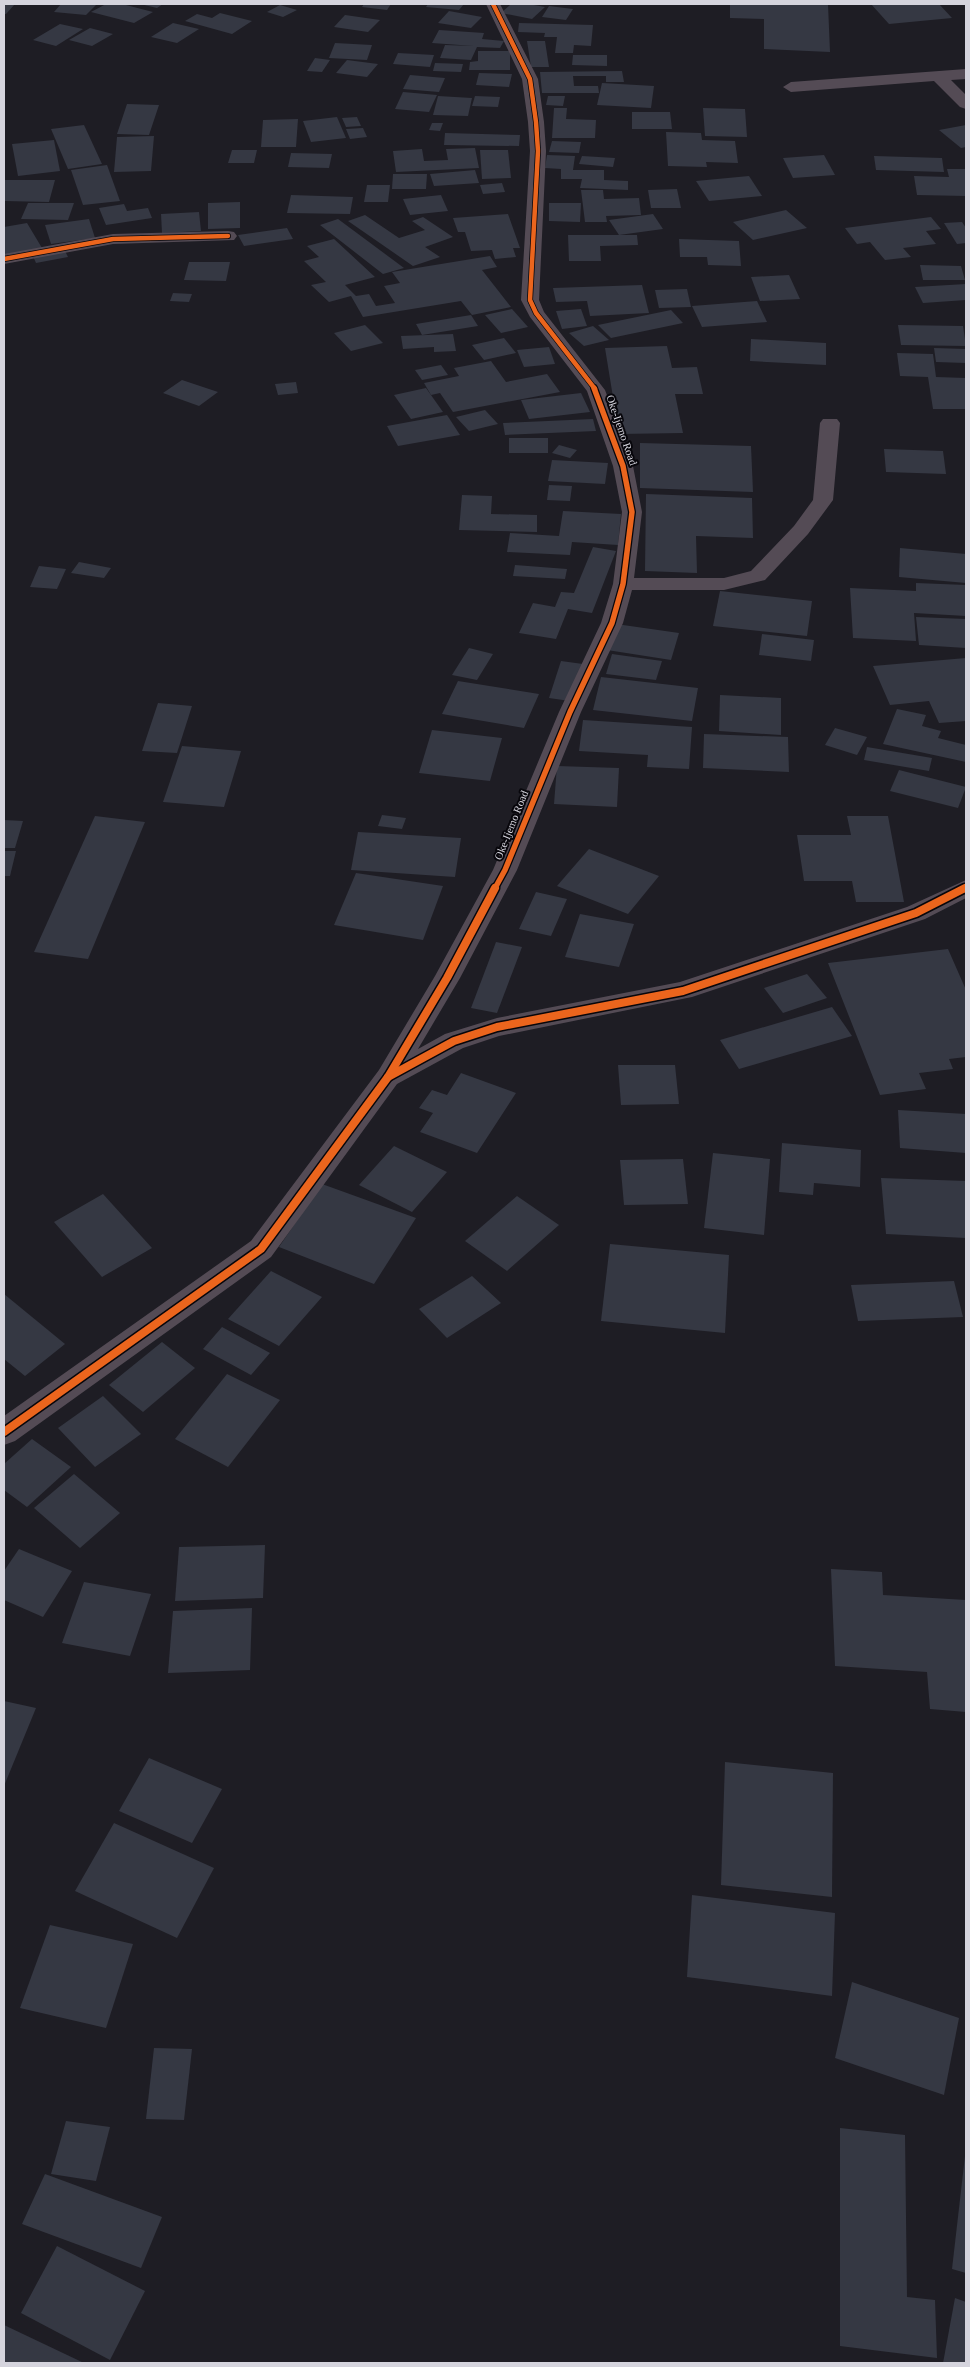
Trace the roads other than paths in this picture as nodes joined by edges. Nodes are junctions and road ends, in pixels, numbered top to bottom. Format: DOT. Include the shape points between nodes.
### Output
graph roads {
  1 [pos="492,4"];
  2 [pos="966,74"];
  3 [pos="939,77"];
  4 [pos="790,87"];
  5 [pos="966,104"];
  6 [pos="228,236"];
  7 [pos="4,259"];
  8 [pos="830,423"];
  9 [pos="623,584"];
  10 [pos="966,888"];
  11 [pos="388,1077"];
  12 [pos="4,1432"];
  1 -- 9 [label="street, Oke-Ijemo Road" via="530,80 536,122 538,151 530,300 536,313 596,390 623,466 632,512"];
  2 -- 3 [label="street"];
  3 -- 4 [label="street"];
  3 -- 5 [label="street"];
  6 -- 7 [label="street" via="113,239"];
  8 -- 9 [label="street" via="823,500 801,530 758,576 724,584"];
  9 -- 11 [label="street, Oke-Ijemo Road" via="612,623 570,712 505,870 447,978"];
  10 -- 11 [label="street" via="916,913 683,991 480,1032 454,1041"];
  11 -- 12 [label="street, Oke-Ijemo Road" via="261,1248"];
}
